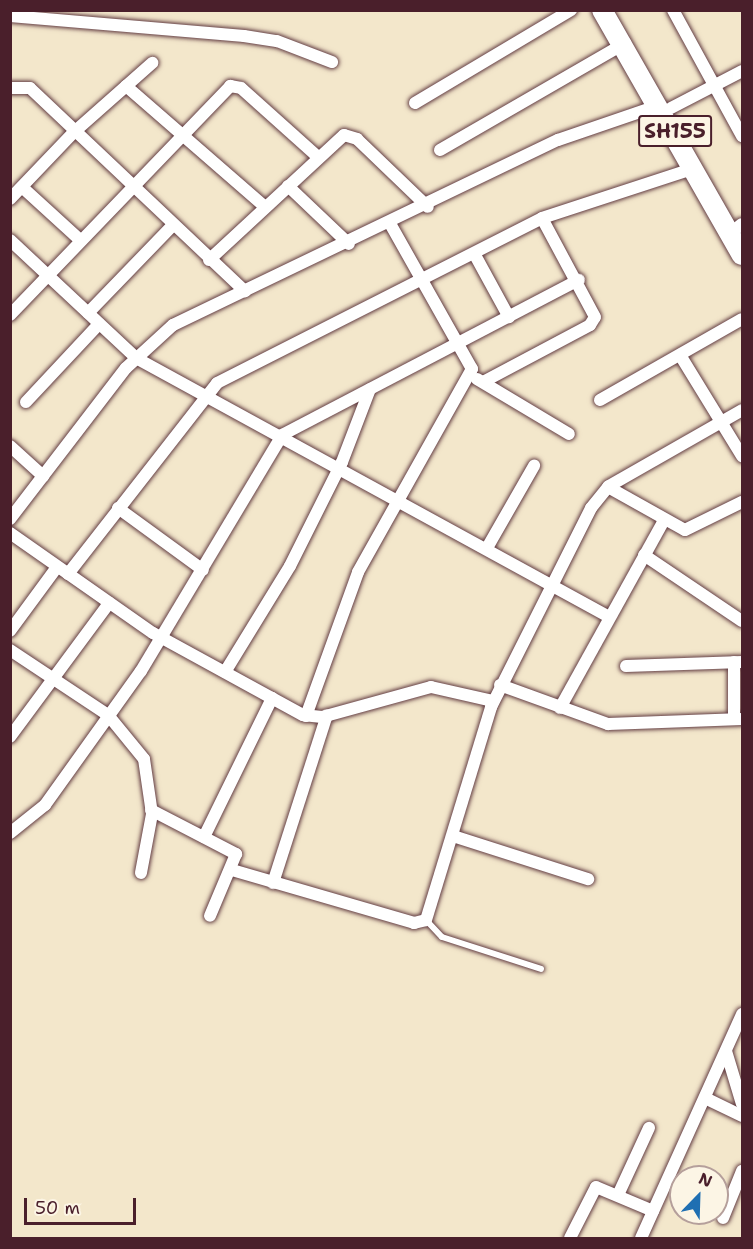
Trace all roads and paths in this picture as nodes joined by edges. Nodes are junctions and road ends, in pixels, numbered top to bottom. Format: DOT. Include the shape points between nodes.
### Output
graph roads {
  1 [pos="571,10"];
  2 [pos="602,10"];
  3 [pos="614,10"];
  4 [pos="673,10"];
  5 [pos="10,16"];
  6 [pos="101,17"];
  7 [pos="625,43"];
  8 [pos="332,62"];
  9 [pos="152,63"];
  10 [pos="742,71"];
  11 [pos="126,86"];
  12 [pos="715,86"];
  13 [pos="10,88"];
  14 [pos="415,103"];
  15 [pos="665,107"];
  16 [pos="73,133"];
  17 [pos="180,133"];
  18 [pos="682,136"];
  19 [pos="742,136"];
  20 [pos="440,150"];
  21 [pos="318,157"];
  22 [pos="695,168"];
  23 [pos="129,186"];
  24 [pos="288,186"];
  25 [pos="22,187"];
  26 [pos="10,199"];
  27 [pos="265,207"];
  28 [pos="428,207"];
  29 [pos="542,218"];
  30 [pos="391,225"];
  31 [pos="172,226"];
  32 [pos="741,230"];
  33 [pos="10,240"];
  34 [pos="80,240"];
  35 [pos="350,244"];
  36 [pos="475,255"];
  37 [pos="742,255"];
  38 [pos="209,260"];
  39 [pos="48,275"];
  40 [pos="426,280"];
  41 [pos="579,280"];
  42 [pos="245,291"];
  43 [pos="88,313"];
  44 [pos="10,315"];
  45 [pos="509,318"];
  46 [pos="742,319"];
  47 [pos="99,324"];
  48 [pos="461,344"];
  49 [pos="680,355"];
  50 [pos="136,358"];
  51 [pos="471,375"];
  52 [pos="483,382"];
  53 [pos="370,388"];
  54 [pos="204,394"];
  55 [pos="600,400"];
  56 [pos="26,402"];
  57 [pos="742,410"];
  58 [pos="723,422"];
  59 [pos="569,434"];
  60 [pos="282,435"];
  61 [pos="10,446"];
  62 [pos="742,456"];
  63 [pos="534,466"];
  64 [pos="340,467"];
  65 [pos="43,476"];
  66 [pos="608,487"];
  67 [pos="402,500"];
  68 [pos="742,502"];
  69 [pos="118,508"];
  70 [pos="10,519"];
  71 [pos="664,520"];
  72 [pos="10,533"];
  73 [pos="487,548"];
  74 [pos="644,555"];
  75 [pos="57,567"];
  76 [pos="203,570"];
  77 [pos="68,574"];
  78 [pos="550,584"];
  79 [pos="109,603"];
  80 [pos="609,617"];
  81 [pos="742,621"];
  82 [pos="10,631"];
  83 [pos="162,638"];
  84 [pos="10,650"];
  85 [pos="738,662"];
  86 [pos="626,666"];
  87 [pos="225,672"];
  88 [pos="56,680"];
  89 [pos="500,685"];
  90 [pos="272,698"];
  91 [pos="493,701"];
  92 [pos="560,708"];
  93 [pos="108,715"];
  94 [pos="327,715"];
  95 [pos="306,716"];
  96 [pos="738,719"];
  97 [pos="10,737"];
  98 [pos="151,810"];
  99 [pos="10,833"];
  100 [pos="453,836"];
  101 [pos="204,837"];
  102 [pos="232,870"];
  103 [pos="141,873"];
  104 [pos="588,879"];
  105 [pos="273,883"];
  106 [pos="210,916"];
  107 [pos="426,920"];
  108 [pos="541,969"];
  109 [pos="742,1014"];
  110 [pos="726,1051"];
  111 [pos="705,1098"];
  112 [pos="742,1104"];
  113 [pos="721,1106"];
  114 [pos="742,1116"];
  115 [pos="649,1128"];
  116 [pos="742,1171"];
  117 [pos="618,1195"];
  118 [pos="729,1203"];
  119 [pos="653,1211"];
  120 [pos="570,1239"];
  121 [pos="641,1239"];
  1 -- 14 [label="street"];
  2 -- 7 [label="main road, SH155"];
  3 -- 15 [label="main road, SH155"];
  4 -- 12 [label="street"];
  5 -- 6 [label="street"];
  6 -- 8 [label="street" via="277,41"];
  7 -- 15 [label="main road, SH155"];
  7 -- 20 [label="street"];
  9 -- 11 [label="street"];
  10 -- 12 [label="street"];
  11 -- 16 [label="street"];
  11 -- 17 [label="street"];
  12 -- 15 [label="street"];
  12 -- 19 [label="street"];
  13 -- 16 [label="street" via="30,88"];
  15 -- 18 [label="main road, SH155"];
  15 -- 28 [label="street" via="558,140"];
  16 -- 23 [label="street"];
  16 -- 25 [label="street"];
  17 -- 21 [label="street" via="225,90 236,86"];
  17 -- 23 [label="street"];
  17 -- 27 [label="street"];
  18 -- 22 [label="main road, SH155"];
  18 -- 32 [label="main road, SH155"];
  21 -- 24 [label="street"];
  21 -- 28 [label="street" via="351,135"];
  22 -- 29 [label="street"];
  22 -- 37 [label="main road, SH155"];
  23 -- 31 [label="street"];
  23 -- 34 [label="street"];
  24 -- 27 [label="street"];
  24 -- 35 [label="street"];
  25 -- 26 [label="street"];
  25 -- 34 [label="street"];
  27 -- 38 [label="street"];
  28 -- 30 [label="street"];
  29 -- 36 [label="street"];
  29 -- 41 [label="street"];
  30 -- 35 [label="street"];
  30 -- 40 [label="street"];
  31 -- 38 [label="street"];
  31 -- 43 [label="street"];
  33 -- 39 [label="street"];
  34 -- 39 [label="street"];
  35 -- 42 [label="street"];
  36 -- 40 [label="street"];
  36 -- 45 [label="street"];
  38 -- 42 [label="street"];
  39 -- 43 [label="street"];
  39 -- 44 [label="street"];
  40 -- 48 [label="street"];
  40 -- 54 [label="street" via="233,373"];
  41 -- 45 [label="street"];
  41 -- 52 [label="street" via="595,310 590,325"];
  42 -- 50 [label="street" via="173,325"];
  43 -- 47 [label="street"];
  45 -- 48 [label="street"];
  46 -- 49 [label="street"];
  47 -- 50 [label="street"];
  47 -- 56 [label="street"];
  48 -- 51 [label="street"];
  48 -- 53 [label="street"];
  49 -- 55 [label="street"];
  49 -- 58 [label="street"];
  50 -- 54 [label="street"];
  50 -- 65 [label="street"];
  51 -- 52 [label="street"];
  51 -- 67 [label="street"];
  52 -- 59 [label="street"];
  53 -- 60 [label="street"];
  53 -- 64 [label="street"];
  54 -- 60 [label="street"];
  54 -- 69 [label="street"];
  57 -- 58 [label="street"];
  58 -- 62 [label="street"];
  58 -- 66 [label="street"];
  60 -- 64 [label="street"];
  60 -- 76 [label="street"];
  61 -- 65 [label="street"];
  63 -- 73 [label="street"];
  64 -- 67 [label="street"];
  64 -- 87 [label="street" via="290,566"];
  65 -- 70 [label="street"];
  66 -- 71 [label="street"];
  66 -- 78 [label="street"];
  67 -- 73 [label="street"];
  67 -- 95 [label="street" via="358,572"];
  68 -- 71 [label="street" via="691,530"];
  69 -- 76 [label="street"];
  69 -- 77 [label="street"];
  71 -- 74 [label="street"];
  72 -- 75 [label="street"];
  73 -- 78 [label="street"];
  74 -- 80 [label="street"];
  74 -- 81 [label="street"];
  75 -- 77 [label="street"];
  75 -- 82 [label="street"];
  76 -- 83 [label="street"];
  77 -- 79 [label="street"];
  78 -- 80 [label="street"];
  78 -- 89 [label="street"];
  79 -- 83 [label="street"];
  79 -- 88 [label="street"];
  80 -- 92 [label="street"];
  83 -- 87 [label="street"];
  83 -- 93 [label="street"];
  84 -- 88 [label="street"];
  85 -- 86 [label="street"];
  85 -- 96 [label="street"];
  87 -- 90 [label="street"];
  88 -- 93 [label="street"];
  88 -- 97 [label="street"];
  89 -- 91 [label="street"];
  89 -- 92 [label="street"];
  90 -- 95 [label="street"];
  90 -- 101 [label="street"];
  91 -- 94 [label="street" via="431,687"];
  91 -- 100 [label="street"];
  92 -- 96 [label="street" via="608,724"];
  93 -- 98 [label="street" via="144,759"];
  93 -- 99 [label="street" via="45,805"];
  94 -- 95 [label="street"];
  94 -- 105 [label="street"];
  98 -- 101 [label="street"];
  98 -- 103 [label="street"];
  100 -- 104 [label="street"];
  100 -- 107 [label="street"];
  101 -- 102 [label="street" via="236,854"];
  102 -- 105 [label="street"];
  102 -- 106 [label="street"];
  105 -- 107 [label="street" via="414,923"];
  107 -- 108 [label="lane" via="442,937"];
  109 -- 110 [label="street"];
  110 -- 111 [label="street"];
  110 -- 112 [label="street"];
  111 -- 113 [label="street"];
  111 -- 119 [label="street"];
  112 -- 113 [label="street"];
  113 -- 114 [label="street"];
  115 -- 117 [label="street"];
  116 -- 118 [label="street"];
  117 -- 119 [label="street"];
  117 -- 120 [label="street" via="596,1187"];
  119 -- 121 [label="street"];
}
